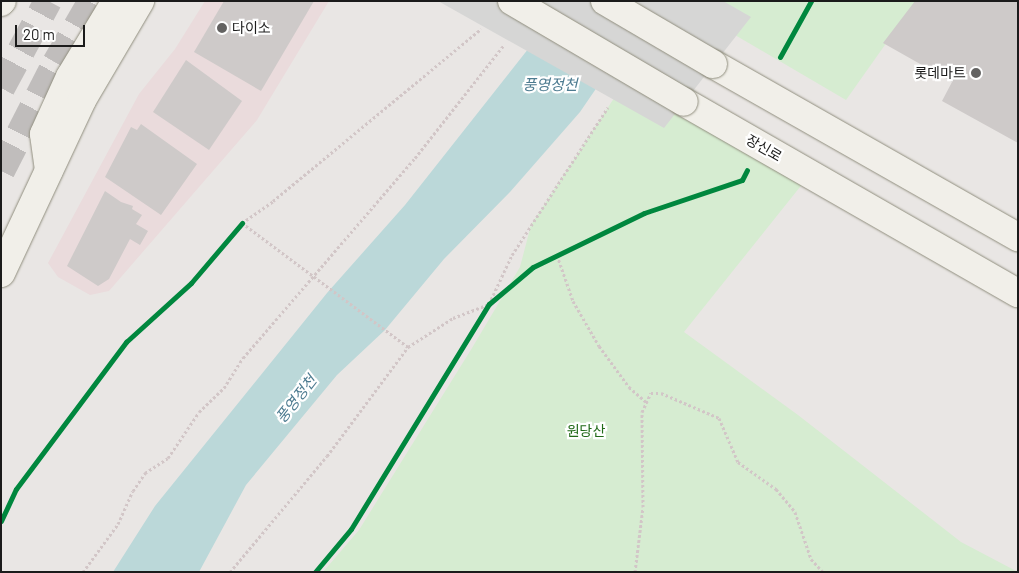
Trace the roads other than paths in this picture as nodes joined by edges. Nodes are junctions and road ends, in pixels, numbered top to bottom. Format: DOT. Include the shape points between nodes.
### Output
graph roads {
  1 [pos="116,1"];
  2 [pos="140,1"];
  3 [pos="512,1"];
  4 [pos="605,1"];
  5 [pos="49,170"];
  6 [pos="1018,238"];
  7 [pos="1,273"];
  8 [pos="1018,293"];
  1 -- 5 [label="main road" via="70,77 44,134"];
  2 -- 5 [label="main road" via="82,100"];
  3 -- 8 [label="main road, 장신로, bridge"];
  4 -- 6 [label="main road, bridge"];
  5 -- 7 [label="main road"];
}
